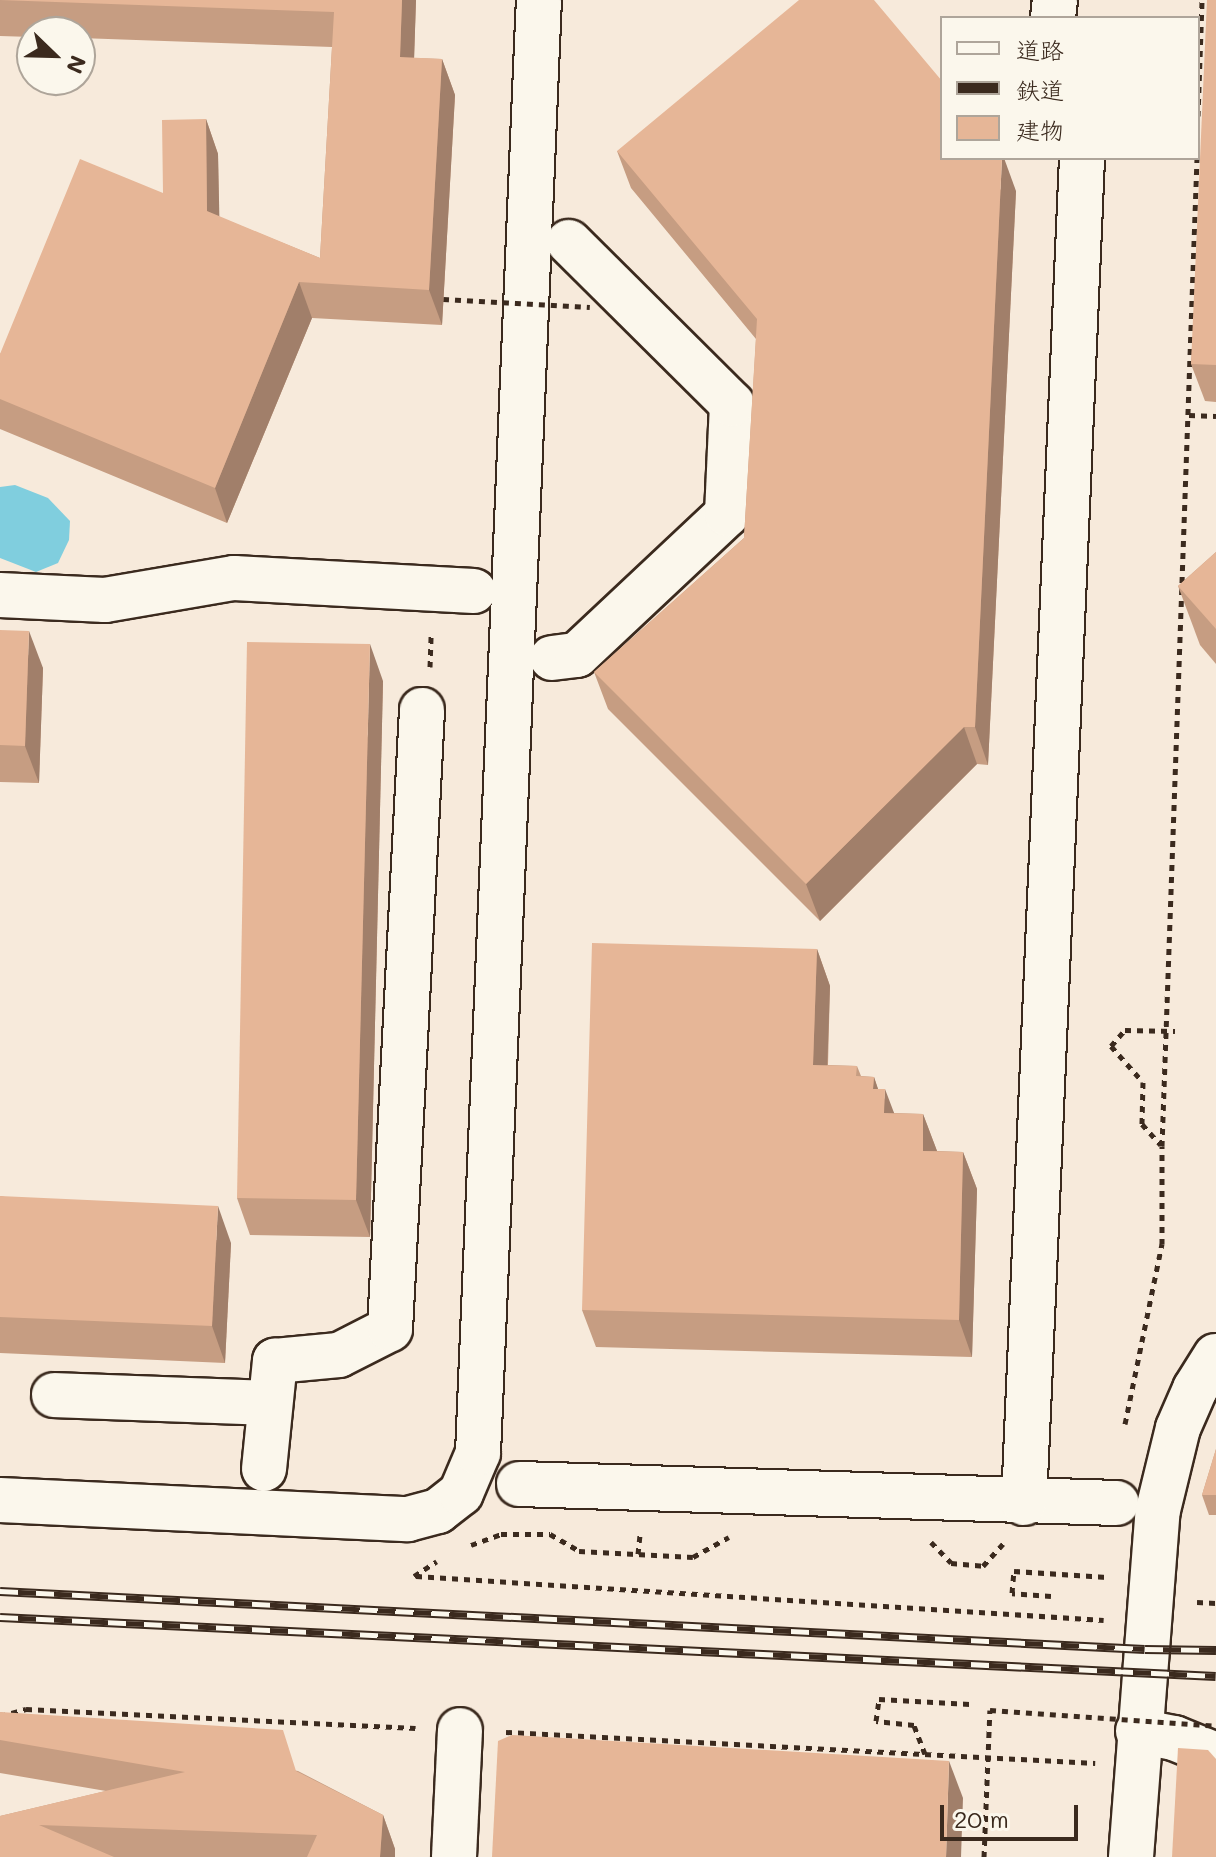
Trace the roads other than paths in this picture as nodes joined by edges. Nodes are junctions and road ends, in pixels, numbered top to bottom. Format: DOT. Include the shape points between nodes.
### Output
graph roads {
  1 [pos="539,0"];
  2 [pos="1082,160"];
  3 [pos="569,242"];
  4 [pos="453,590"];
  5 [pos="0,595"];
  6 [pos="552,658"];
  7 [pos="422,710"];
  8 [pos="1216,1356"];
  9 [pos="54,1395"];
  10 [pos="269,1403"];
  11 [pos="264,1469"];
  12 [pos="519,1484"];
  13 [pos="0,1500"];
  14 [pos="1117,1503"];
  15 [pos="1016,1521"];
  16 [pos="460,1730"];
  17 [pos="1138,1731"];
  18 [pos="1216,1755"];
  19 [pos="454,1857"];
  20 [pos="1131,1857"];
  1 -- 13 [label="street" via="478,1453 461,1493 438,1511 408,1519"];
  2 -- 15 [label="street"];
  3 -- 6 [label="street" via="732,404 727,514 577,655"];
  4 -- 5 [label="street" via="234,578 105,600"];
  7 -- 10 [label="street" via="390,1329 339,1355 275,1361"];
  8 -- 17 [label="street" via="1178,1428 1158,1510"];
  9 -- 10 [label="street"];
  10 -- 11 [label="street"];
  12 -- 15 [label="street"];
  14 -- 15 [label="street"];
  16 -- 19 [label="street"];
  17 -- 18 [label="street"];
  17 -- 20 [label="street"];
}
